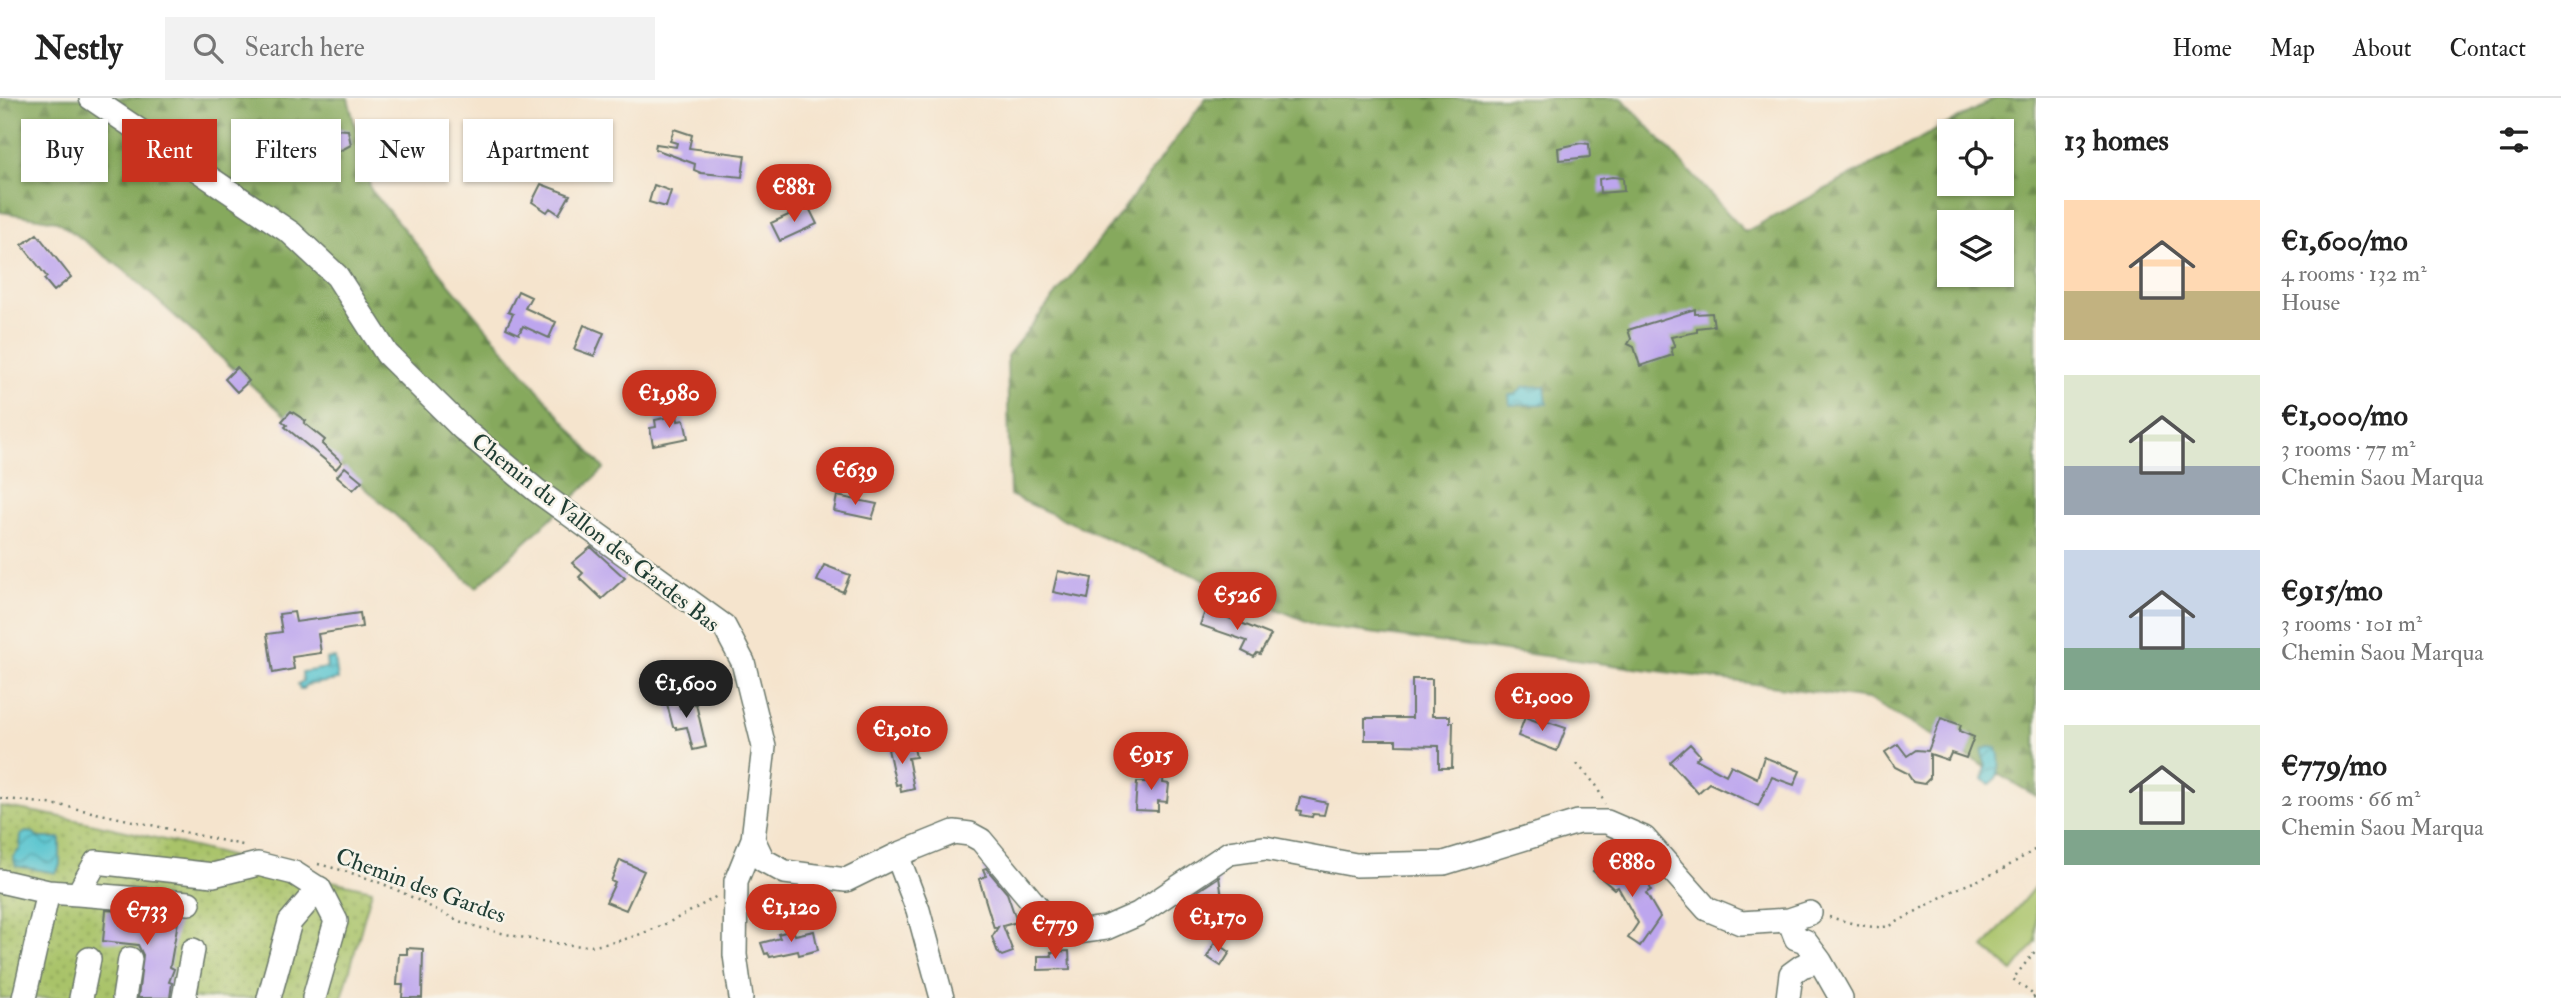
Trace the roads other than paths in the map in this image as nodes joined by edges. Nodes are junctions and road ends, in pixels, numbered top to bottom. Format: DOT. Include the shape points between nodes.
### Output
graph roads {
  1 [pos="91,98"];
  2 [pos="753,839"];
  3 [pos="897,855"];
  4 [pos="0,881"];
  5 [pos="319,889"];
  6 [pos="48,892"];
  7 [pos="78,894"];
  8 [pos="189,903"];
  9 [pos="193,950"];
  10 [pos="89,959"];
  11 [pos="130,959"];
  12 [pos="1811,964"];
  13 [pos="24,998"];
  14 [pos="81,998"];
  15 [pos="124,998"];
  16 [pos="184,998"];
  17 [pos="269,998"];
  18 [pos="314,998"];
  19 [pos="741,998"];
  20 [pos="943,998"];
  21 [pos="1788,998"];
  22 [pos="1841,998"];
  1 -- 2 [label="street, Chemin du Vallon des Gardes Bas" via="291,233 337,276 387,354 463,429 536,490 724,626 743,662 764,747"];
  2 -- 3 [label="street" via="763,860 785,872 846,880"];
  2 -- 19 [label="street, Chemin du Vallon des Gardes Bas" via="736,881 735,955"];
  3 -- 12 [label="street" via="954,832 970,834 982,840 1054,926 1065,933 1106,928 1138,914 1229,853 1265,848 1356,865 1444,863 1578,822 1607,822 1644,838 1707,909 1741,923 1798,924"];
  3 -- 20 [label="street"];
  4 -- 6 [label="street"];
  5 -- 7 [label="street" via="294,873 258,864 213,874 96,862"];
  5 -- 17 [label="street" via="290,922"];
  5 -- 18 [label="street" via="336,921"];
  6 -- 7 [label="street"];
  6 -- 13 [label="street"];
  7 -- 8 [label="street"];
  9 -- 16 [label="street"];
  10 -- 14 [label="street"];
  11 -- 15 [label="street"];
  12 -- 21 [label="street" via="1791,974"];
  12 -- 22 [label="street"];
}
